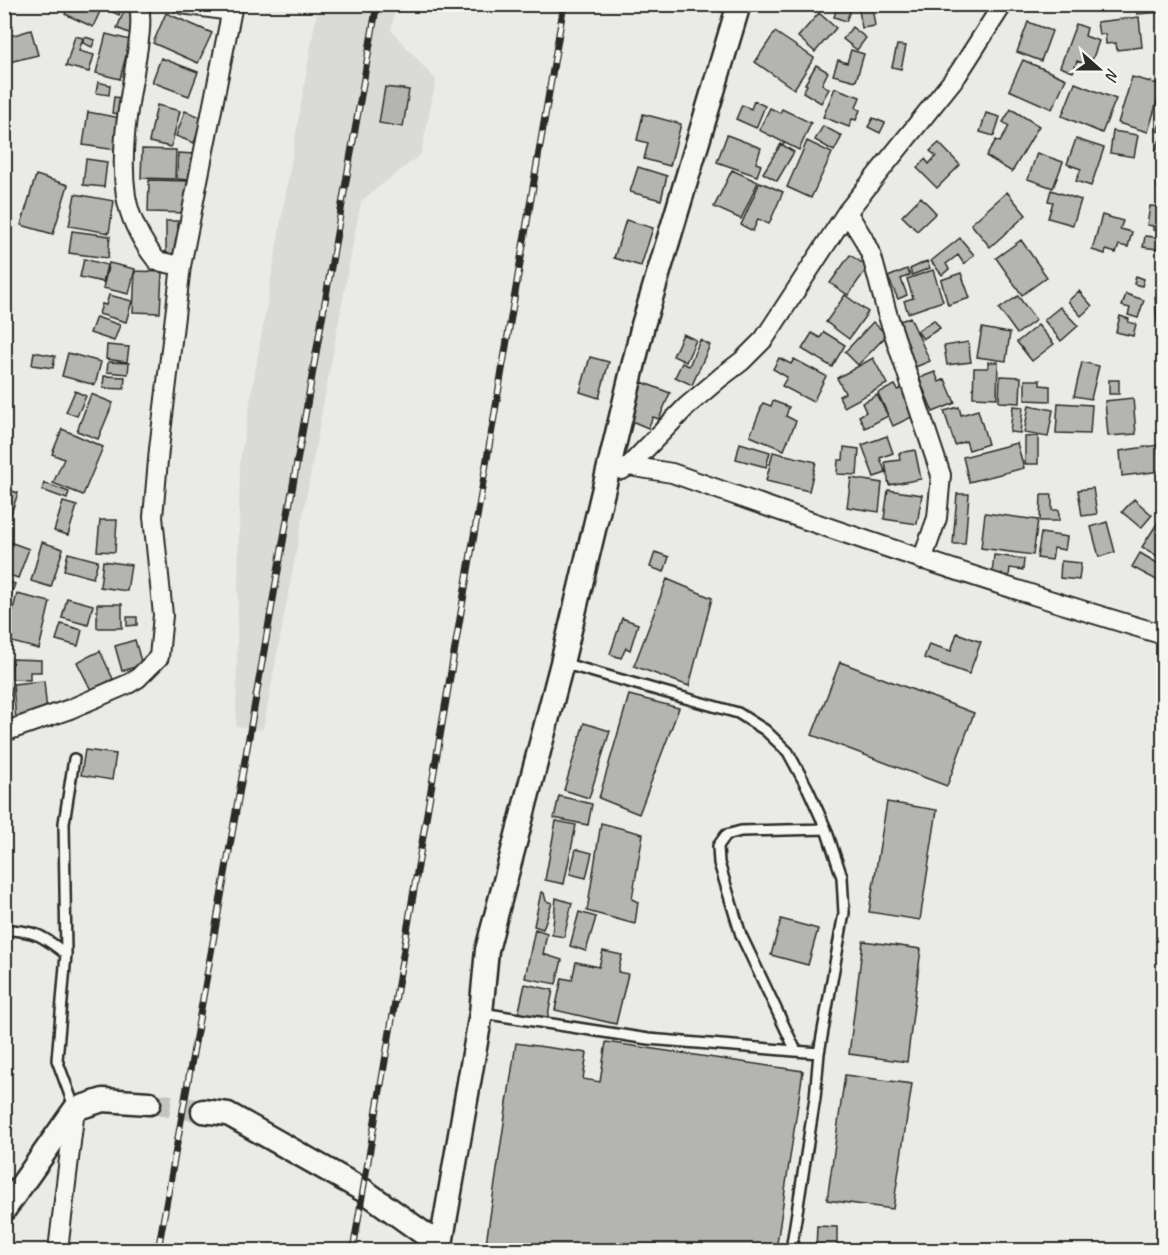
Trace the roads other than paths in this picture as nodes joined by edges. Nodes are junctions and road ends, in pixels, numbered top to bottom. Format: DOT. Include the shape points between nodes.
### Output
graph roads {
  1 [pos="139,4"];
  2 [pos="182,4"];
  3 [pos="739,4"];
  4 [pos="1003,4"];
  5 [pos="232,8"];
  6 [pos="847,212"];
  7 [pos="181,266"];
  8 [pos="628,466"];
  9 [pos="606,481"];
  10 [pos="922,560"];
  11 [pos="1164,635"];
  12 [pos="562,663"];
  13 [pos="4,732"];
  14 [pos="74,759"];
  15 [pos="826,829"];
  16 [pos="4,930"];
  17 [pos="66,954"];
  18 [pos="480,1013"];
  19 [pos="796,1051"];
  20 [pos="819,1053"];
  21 [pos="149,1103"];
  22 [pos="75,1109"];
  23 [pos="203,1111"];
  24 [pos="4,1210"];
  25 [pos="441,1248"];
  26 [pos="58,1251"];
  27 [pos="791,1251"];
  1 -- 7 [label="street" via="140,33 124,144 126,197 135,226 157,261"];
  2 -- 5 [label="street"];
  3 -- 9 [label="street" via="643,325"];
  4 -- 6 [label="street" via="958,74"];
  5 -- 7 [label="street"];
  6 -- 8 [label="street" via="764,339 687,406"];
  6 -- 10 [label="street" via="872,257 941,475 937,518"];
  7 -- 13 [label="street" via="153,517 163,615 159,657 128,684"];
  8 -- 9 [label="street"];
  8 -- 10 [label="street" via="672,473"];
  9 -- 12 [label="street"];
  10 -- 11 [label="street"];
  12 -- 15 [label="lane" via="738,713 765,730 788,752"];
  12 -- 18 [label="street" via="487,950"];
  14 -- 17 [label="lane" via="64,824"];
  15 -- 19 [label="lane" via="741,831 726,835 718,846 719,863 741,935"];
  15 -- 20 [label="lane" via="842,877 844,913"];
  16 -- 17 [label="lane" via="44,937"];
  17 -- 22 [label="lane" via="57,1060"];
  18 -- 19 [label="lane" via="648,1039"];
  18 -- 25 [label="street"];
  19 -- 20 [label="lane"];
  20 -- 27 [label="lane"];
  21 -- 22 [label="street" via="104,1100"];
  22 -- 24 [label="street"];
  22 -- 26 [label="street"];
  23 -- 25 [label="street" via="228,1114 363,1190"];
}
